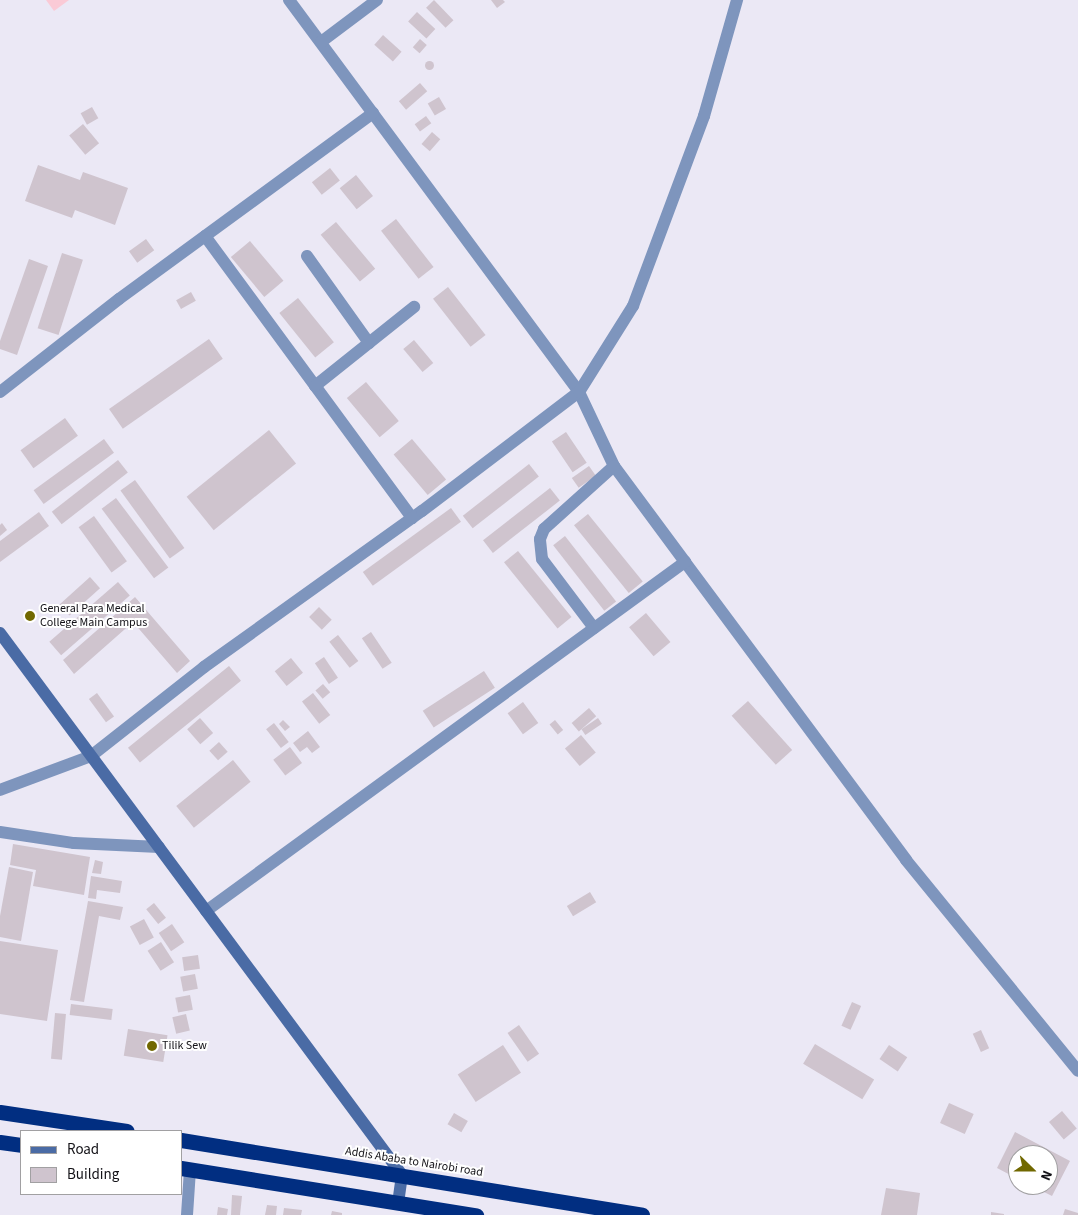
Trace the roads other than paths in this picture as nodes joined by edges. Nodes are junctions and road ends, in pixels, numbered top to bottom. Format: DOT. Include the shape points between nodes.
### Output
graph roads {
  1 [pos="289,0"];
  2 [pos="377,0"];
  3 [pos="737,0"];
  4 [pos="321,42"];
  5 [pos="373,113"];
  6 [pos="205,236"];
  7 [pos="307,256"];
  8 [pos="414,307"];
  9 [pos="369,343"];
  10 [pos="315,386"];
  11 [pos="0,392"];
  12 [pos="579,392"];
  13 [pos="614,466"];
  14 [pos="412,518"];
  15 [pos="685,562"];
  16 [pos="594,628"];
  17 [pos="0,633"];
  18 [pos="91,756"];
  19 [pos="0,790"];
  20 [pos="0,832"];
  21 [pos="159,847"];
  22 [pos="206,911"];
  23 [pos="1078,1071"];
  24 [pos="0,1112"];
  25 [pos="120,1130"];
  26 [pos="182,1140"];
  27 [pos="0,1142"];
  28 [pos="20,1145"];
  29 [pos="186,1169"];
  30 [pos="402,1175"];
  31 [pos="398,1203"];
  32 [pos="187,1215"];
  33 [pos="476,1215"];
  34 [pos="641,1215"];
  1 -- 4 [label="street"];
  2 -- 4 [label="street"];
  3 -- 12 [label="street" via="704,116 634,306"];
  4 -- 5 [label="street"];
  5 -- 6 [label="street"];
  5 -- 12 [label="street"];
  6 -- 10 [label="street"];
  6 -- 11 [label="street"];
  7 -- 9 [label="street"];
  8 -- 9 [label="street"];
  9 -- 10 [label="street"];
  10 -- 14 [label="street"];
  12 -- 13 [label="street"];
  12 -- 14 [label="street"];
  13 -- 15 [label="street"];
  13 -- 16 [label="street" via="544,530 540,539 542,559"];
  14 -- 18 [label="street" via="242,638"];
  15 -- 16 [label="street"];
  15 -- 23 [label="street" via="906,860"];
  16 -- 22 [label="street"];
  17 -- 18 [label="main road"];
  18 -- 19 [label="street"];
  18 -- 21 [label="main road"];
  20 -- 21 [label="street" via="74,843"];
  21 -- 22 [label="main road"];
  22 -- 30 [label="main road"];
  24 -- 25 [label="highway"];
  26 -- 30 [label="highway, Addis Ababa to Nairobi road"];
  27 -- 28 [label="highway"];
  29 -- 31 [label="highway"];
  29 -- 32 [label="street"];
  30 -- 31 [label="main road"];
  30 -- 34 [label="highway, Addis Ababa to Nairobi road"];
  31 -- 33 [label="highway"];
}
